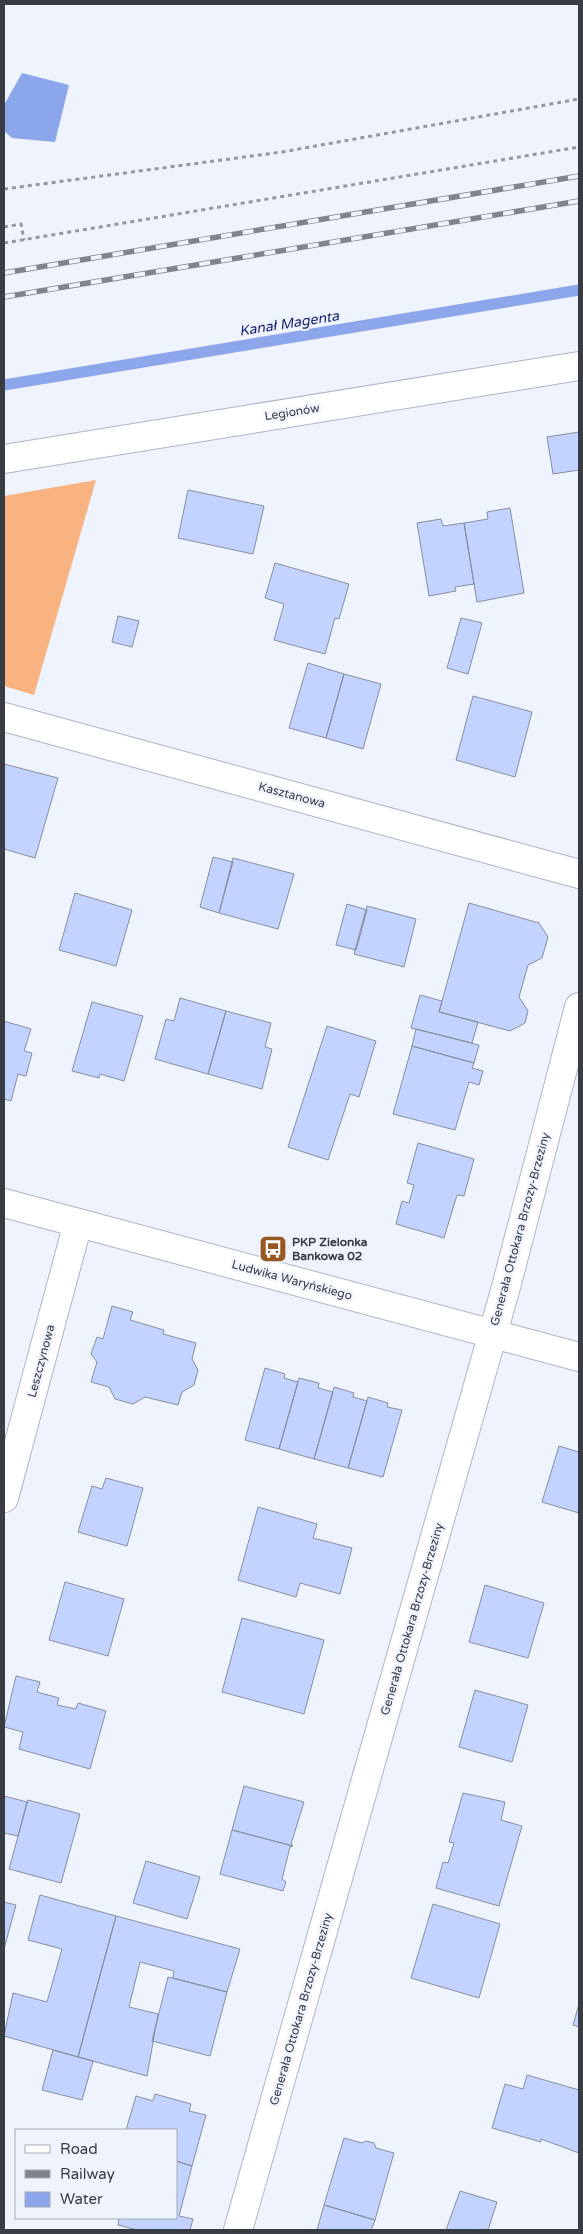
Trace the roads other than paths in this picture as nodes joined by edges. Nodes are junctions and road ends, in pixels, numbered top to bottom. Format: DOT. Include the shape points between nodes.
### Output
graph roads {
  1 [pos="579,366"];
  2 [pos="4,459"];
  3 [pos="4,717"];
  4 [pos="579,874"];
  5 [pos="579,1007"];
  6 [pos="4,1203"];
  7 [pos="78,1223"];
  8 [pos="492,1334"];
  9 [pos="579,1357"];
  10 [pos="4,1498"];
  11 [pos="238,2230"];
  1 -- 2 [label="street, Legionów"];
  3 -- 4 [label="street, Kasztanowa"];
  5 -- 8 [label="street, Generała Ottokara Brzozy-Brzeziny"];
  6 -- 7 [label="street, Ludwika Waryńskiego"];
  7 -- 8 [label="street, Ludwika Waryńskiego"];
  7 -- 10 [label="street, Leszczynowa"];
  8 -- 9 [label="street, Ludwika Waryńskiego"];
  8 -- 11 [label="street, Generała Ottokara Brzozy-Brzeziny"];
}
